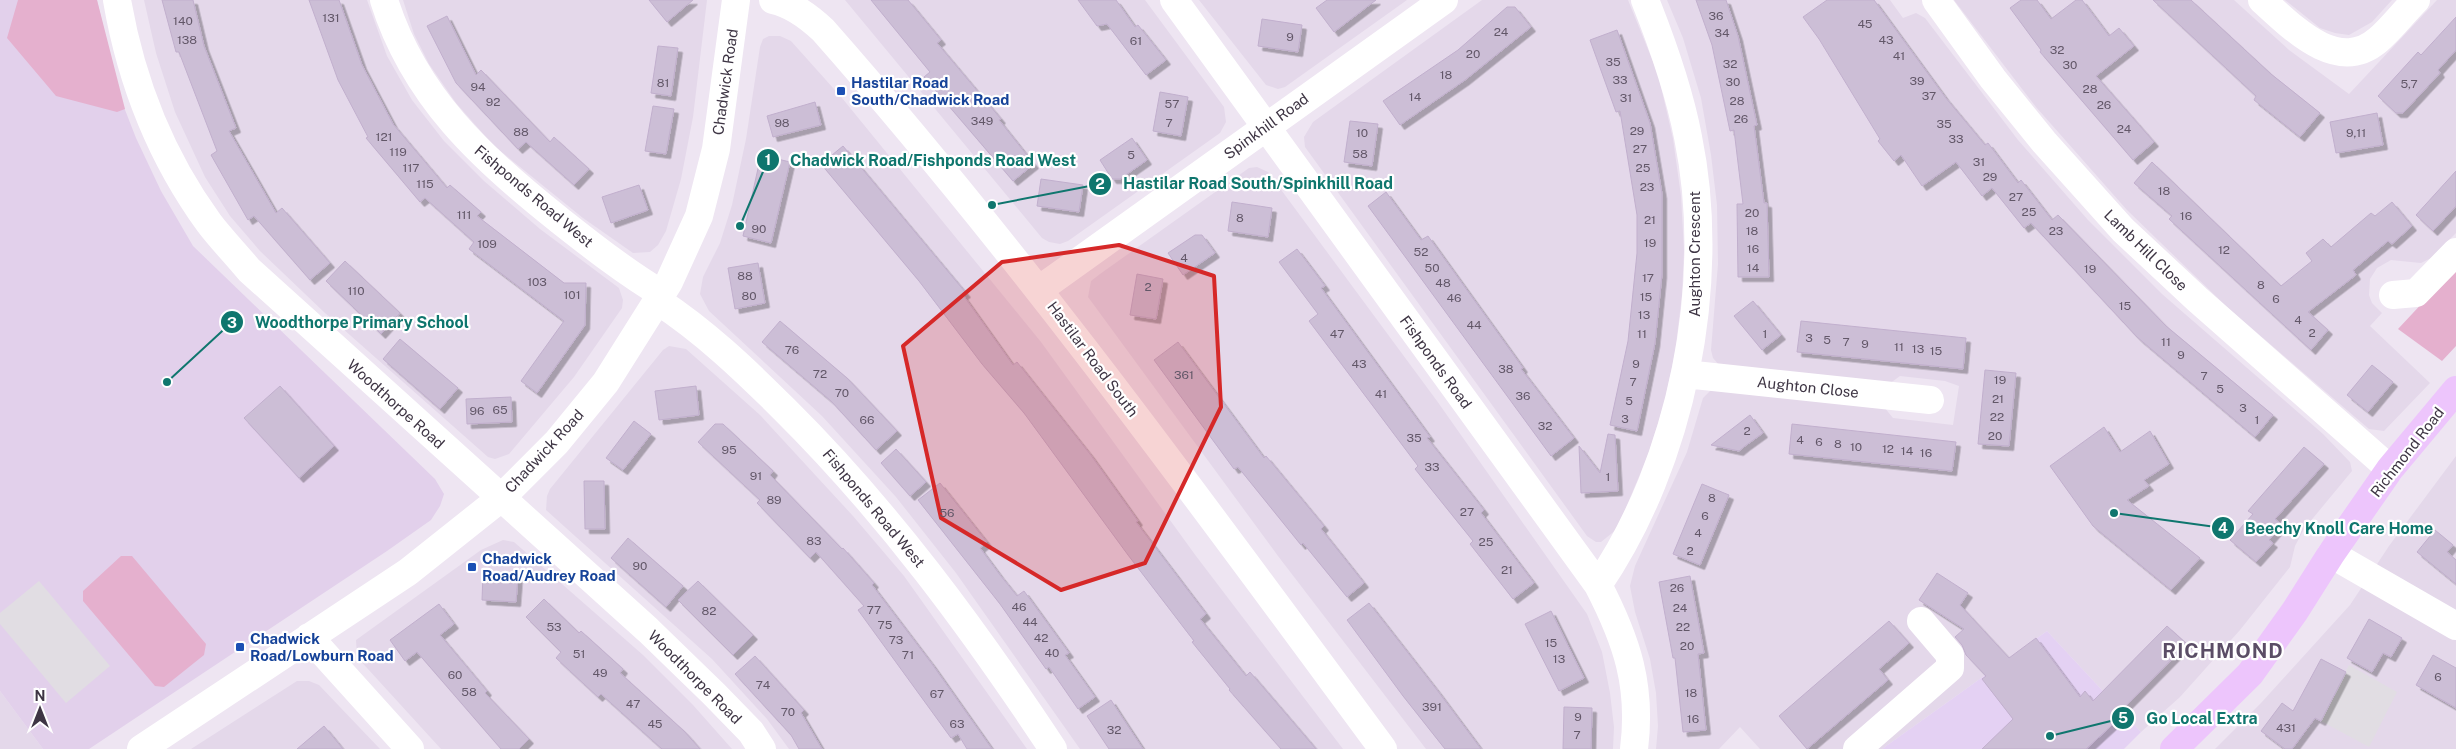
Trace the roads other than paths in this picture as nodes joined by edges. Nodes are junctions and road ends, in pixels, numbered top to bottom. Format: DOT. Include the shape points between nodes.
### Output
graph roads {
  1 [pos="116,0"];
  2 [pos="384,0"];
  3 [pos="736,0"];
  4 [pos="773,0"];
  5 [pos="1174,0"];
  6 [pos="1444,0"];
  7 [pos="1645,0"];
  8 [pos="1936,0"];
  9 [pos="2262,0"];
  10 [pos="2416,0"];
  11 [pos="1266,126"];
  12 [pos="2456,252"];
  13 [pos="1040,289"];
  14 [pos="2393,295"];
  15 [pos="660,298"];
  16 [pos="1685,374"];
  17 [pos="2456,390"];
  18 [pos="1930,400"];
  19 [pos="2390,469"];
  20 [pos="501,498"];
  21 [pos="2331,554"];
  22 [pos="1598,586"];
  23 [pos="1921,621"];
  24 [pos="2456,626"];
  25 [pos="310,637"];
  26 [pos="141,749"];
  27 [pos="410,749"];
  28 [pos="762,749"];
  29 [pos="1053,749"];
  30 [pos="1383,749"];
  31 [pos="1634,749"];
  32 [pos="1857,749"];
  33 [pos="2174,749"];
  1 -- 20 [label="street, Woodthorpe Road" via="136,82 155,131 180,180 210,224 249,270"];
  2 -- 15 [label="street, Fishponds Road West" via="410,62 441,109 473,146 522,190"];
  3 -- 15 [label="street, Chadwick Road" via="709,182 690,240"];
  4 -- 13 [label="street, Hastilar Road South" via="788,5 823,30 902,120"];
  5 -- 11 [label="street, Fishponds Road"];
  6 -- 11 [label="street, Spinkhill Road"];
  7 -- 16 [label="street, Aughton Crescent" via="1675,83 1688,138 1696,195 1697,273 1694,321"];
  8 -- 19 [label="street, Lamb Hill Close" via="2027,121 2123,230 2197,300"];
  9 -- 10 [label="street" via="2304,38 2338,51 2359,51 2377,40"];
  11 -- 13 [label="street, Spinkhill Road"];
  11 -- 22 [label="street, Fishponds Road"];
  12 -- 14 [label="street" via="2416,293"];
  13 -- 30 [label="street, Hastilar Road South"];
  15 -- 20 [label="street, Chadwick Road" via="606,382 556,443"];
  15 -- 29 [label="street, Fishponds Road West" via="745,370 814,438 876,507 1012,686"];
  16 -- 18 [label="street, Aughton Close"];
  16 -- 22 [label="street, Aughton Crescent" via="1668,439 1645,500 1621,551"];
  17 -- 19 [label="main road, Richmond Road"];
  19 -- 21 [label="main road, Richmond Road"];
  20 -- 25 [label="street, Chadwick Road" via="408,572"];
  20 -- 28 [label="street, Woodthorpe Road" via="668,649 745,726"];
  21 -- 24 [label="street"];
  21 -- 33 [label="main road, Richmond Road" via="2250,674"];
  22 -- 31 [label="street, Fishponds Road" via="1616,620 1633,670 1637,727"];
  23 -- 32 [label="street" via="1950,655 1950,668"];
  25 -- 26 [label="street, Chadwick Road"];
  25 -- 27 [label="street"];
}
